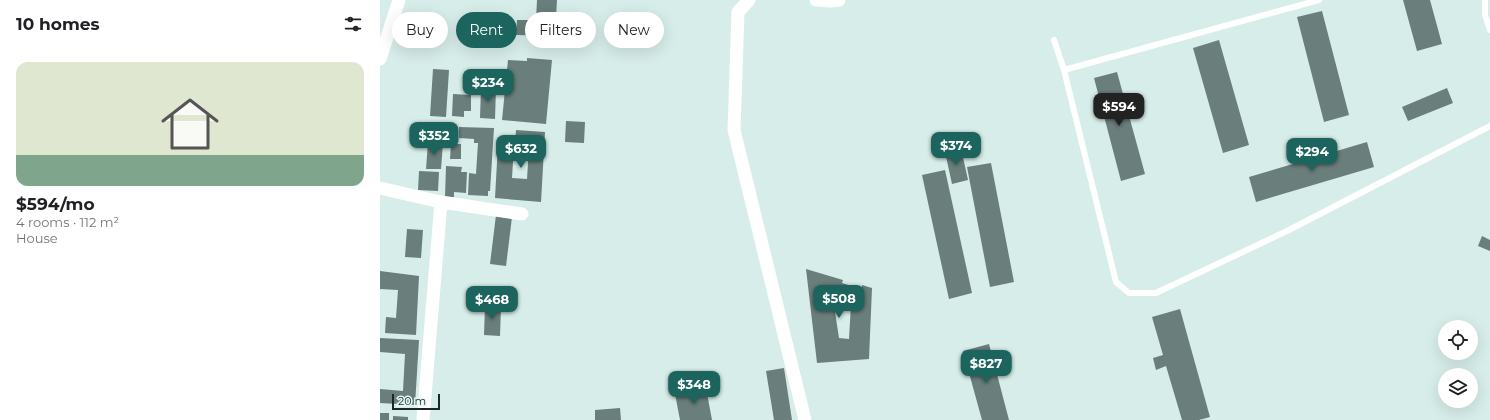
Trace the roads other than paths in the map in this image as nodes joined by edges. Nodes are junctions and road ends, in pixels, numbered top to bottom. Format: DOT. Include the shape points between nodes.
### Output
graph roads {
  1 [pos="399,0"];
  2 [pos="748,0"];
  3 [pos="816,0"];
  4 [pos="839,0"];
  5 [pos="1319,0"];
  6 [pos="1485,0"];
  7 [pos="1490,30"];
  8 [pos="1054,40"];
  9 [pos="380,59"];
  10 [pos="1064,70"];
  11 [pos="1490,126"];
  12 [pos="380,188"];
  13 [pos="441,202"];
  14 [pos="522,214"];
  15 [pos="423,420"];
  16 [pos="805,420"];
  1 -- 9 [label="street"];
  2 -- 16 [label="street" via="738,12 734,130"];
  3 -- 4 [label="street"];
  5 -- 10 [label="lane"];
  6 -- 7 [label="lane" via="1485,15"];
  8 -- 10 [label="lane"];
  10 -- 11 [label="lane" via="1116,282 1130,293 1156,294 1287,231"];
  12 -- 13 [label="street"];
  13 -- 14 [label="street"];
  13 -- 15 [label="street"];
}
